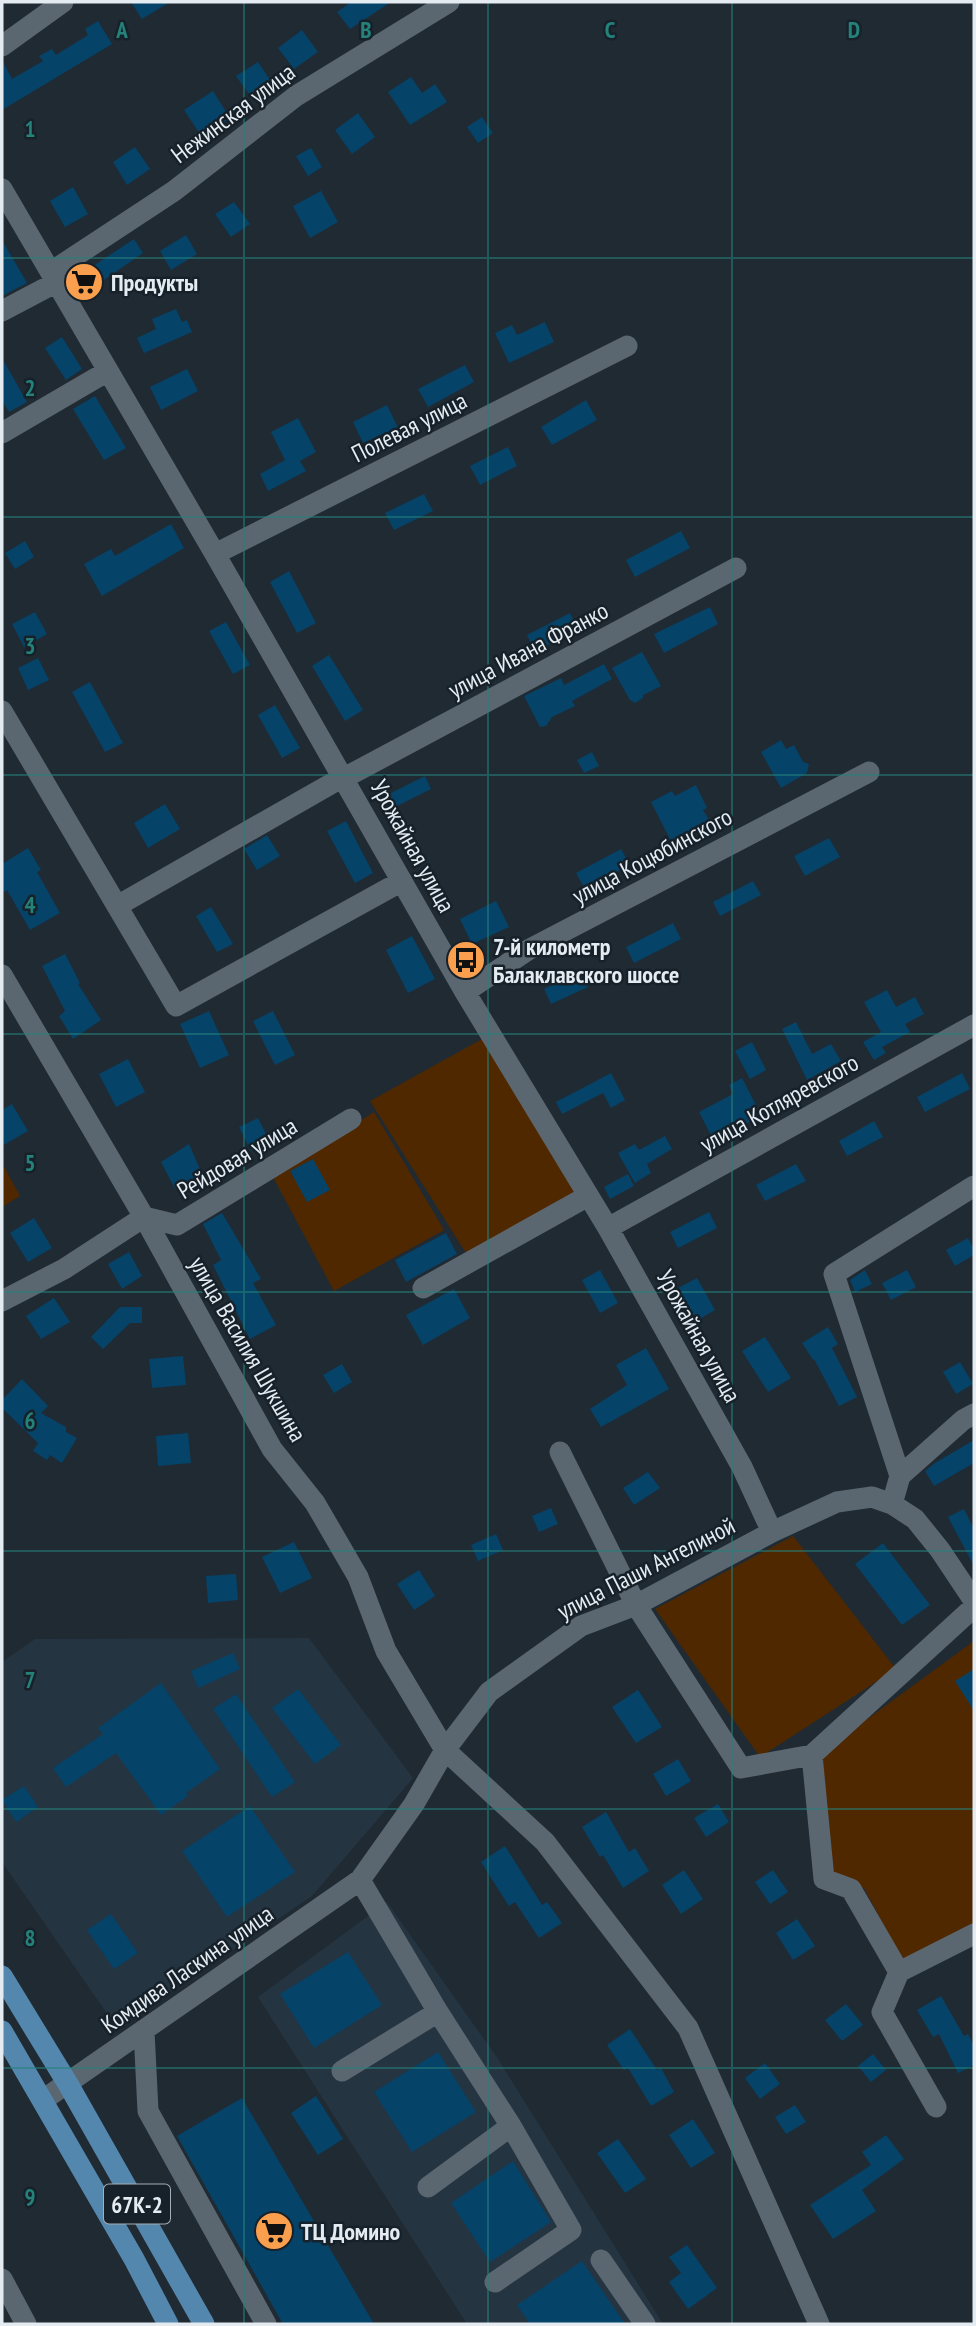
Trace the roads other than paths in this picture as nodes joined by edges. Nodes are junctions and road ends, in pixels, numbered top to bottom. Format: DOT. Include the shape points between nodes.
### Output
graph roads {
  1 [pos="63,2"];
  2 [pos="449,2"];
  3 [pos="2,46"];
  4 [pos="2,189"];
  5 [pos="54,277"];
  6 [pos="2,311"];
  7 [pos="627,346"];
  8 [pos="108,371"];
  9 [pos="2,433"];
  10 [pos="215,554"];
  11 [pos="736,568"];
  12 [pos="2,711"];
  13 [pos="869,772"];
  14 [pos="344,777"];
  15 [pos="402,881"];
  16 [pos="117,906"];
  17 [pos="2,975"];
  18 [pos="465,992"];
  19 [pos="974,1025"];
  20 [pos="351,1119"];
  21 [pos="974,1186"];
  22 [pos="588,1196"];
  23 [pos="144,1217"];
  24 [pos="608,1227"];
  25 [pos="423,1288"];
  26 [pos="2,1301"];
  27 [pos="974,1414"];
  28 [pos="560,1452"];
  29 [pos="900,1476"];
  30 [pos="892,1504"];
  31 [pos="772,1532"];
  32 [pos="974,1601"];
  33 [pos="636,1605"];
  34 [pos="974,1607"];
  35 [pos="445,1749"];
  36 [pos="812,1755"];
  37 [pos="360,1880"];
  38 [pos="974,1934"];
  39 [pos="900,1972"];
  40 [pos="2,1976"];
  41 [pos="438,2011"];
  42 [pos="2,2031"];
  43 [pos="144,2031"];
  44 [pos="342,2071"];
  45 [pos="68,2084"];
  46 [pos="43,2101"];
  47 [pos="936,2107"];
  48 [pos="511,2126"];
  49 [pos="428,2187"];
  50 [pos="601,2259"];
  51 [pos="2,2279"];
  52 [pos="495,2282"];
  53 [pos="26,2324"];
  54 [pos="168,2324"];
  55 [pos="204,2324"];
  56 [pos="266,2324"];
  57 [pos="645,2324"];
  58 [pos="818,2324"];
  1 -- 3 [label="street"];
  2 -- 5 [label="street, Нежинская улица" via="296,96"];
  4 -- 5 [label="street, Урожайная улица"];
  5 -- 6 [label="street, Нежинская улица"];
  5 -- 8 [label="street, Урожайная улица"];
  7 -- 10 [label="street, Полевая улица"];
  8 -- 9 [label="street"];
  8 -- 10 [label="street, Урожайная улица"];
  10 -- 14 [label="street, Урожайная улица"];
  11 -- 14 [label="street, улица Ивана Франко"];
  12 -- 16 [label="street"];
  13 -- 18 [label="street, улица Коцюбинского" via="528,950"];
  14 -- 15 [label="street, Урожайная улица"];
  14 -- 16 [label="street, улица Ивана Франко"];
  15 -- 16 [label="street" via="176,1006"];
  15 -- 18 [label="street, Урожайная улица"];
  17 -- 23 [label="street, улица Василия Шукшина"];
  18 -- 22 [label="street, Урожайная улица"];
  19 -- 24 [label="street, улица Котляревского"];
  20 -- 23 [label="street, Рейдовая улица" via="177,1225"];
  21 -- 29 [label="street" via="834,1274"];
  22 -- 24 [label="street, Урожайная улица"];
  22 -- 25 [label="street"];
  23 -- 26 [label="street" via="64,1269"];
  23 -- 35 [label="street, улица Василия Шукшина" via="272,1450 316,1503 358,1577 386,1651"];
  24 -- 31 [label="street, Урожайная улица" via="742,1467"];
  27 -- 29 [label="street"];
  28 -- 33 [label="street"];
  29 -- 30 [label="street"];
  30 -- 31 [label="street, улица Паши Ангелиной" via="872,1497 837,1502"];
  30 -- 32 [label="street" via="915,1519"];
  31 -- 33 [label="street, улица Паши Ангелиной"];
  33 -- 35 [label="street, улица Паши Ангелиной" via="581,1626 489,1692"];
  33 -- 36 [label="street" via="741,1768"];
  34 -- 36 [label="street"];
  35 -- 37 [label="street, улица Паши Ангелиной" via="414,1804"];
  35 -- 58 [label="street, улица Василия Шукшина" via="545,1842 688,2028"];
  36 -- 39 [label="street" via="824,1879 850,1889"];
  37 -- 41 [label="street"];
  37 -- 43 [label="street, Комдива Ласкина улица"];
  38 -- 39 [label="street"];
  39 -- 47 [label="street" via="883,2012"];
  40 -- 45 [label="main road, 67К-2"];
  41 -- 44 [label="street"];
  41 -- 48 [label="street"];
  42 -- 46 [label="main road, 67К-2"];
  43 -- 45 [label="street, Комдива Ласкина улица"];
  43 -- 56 [label="street" via="148,2111"];
  45 -- 46 [label="street, Комдива Ласкина улица"];
  45 -- 55 [label="main road, 67К-2"];
  46 -- 54 [label="main road, 67К-2"];
  48 -- 49 [label="street"];
  48 -- 52 [label="street" via="571,2230"];
  50 -- 57 [label="street"];
  51 -- 53 [label="street"];
}
